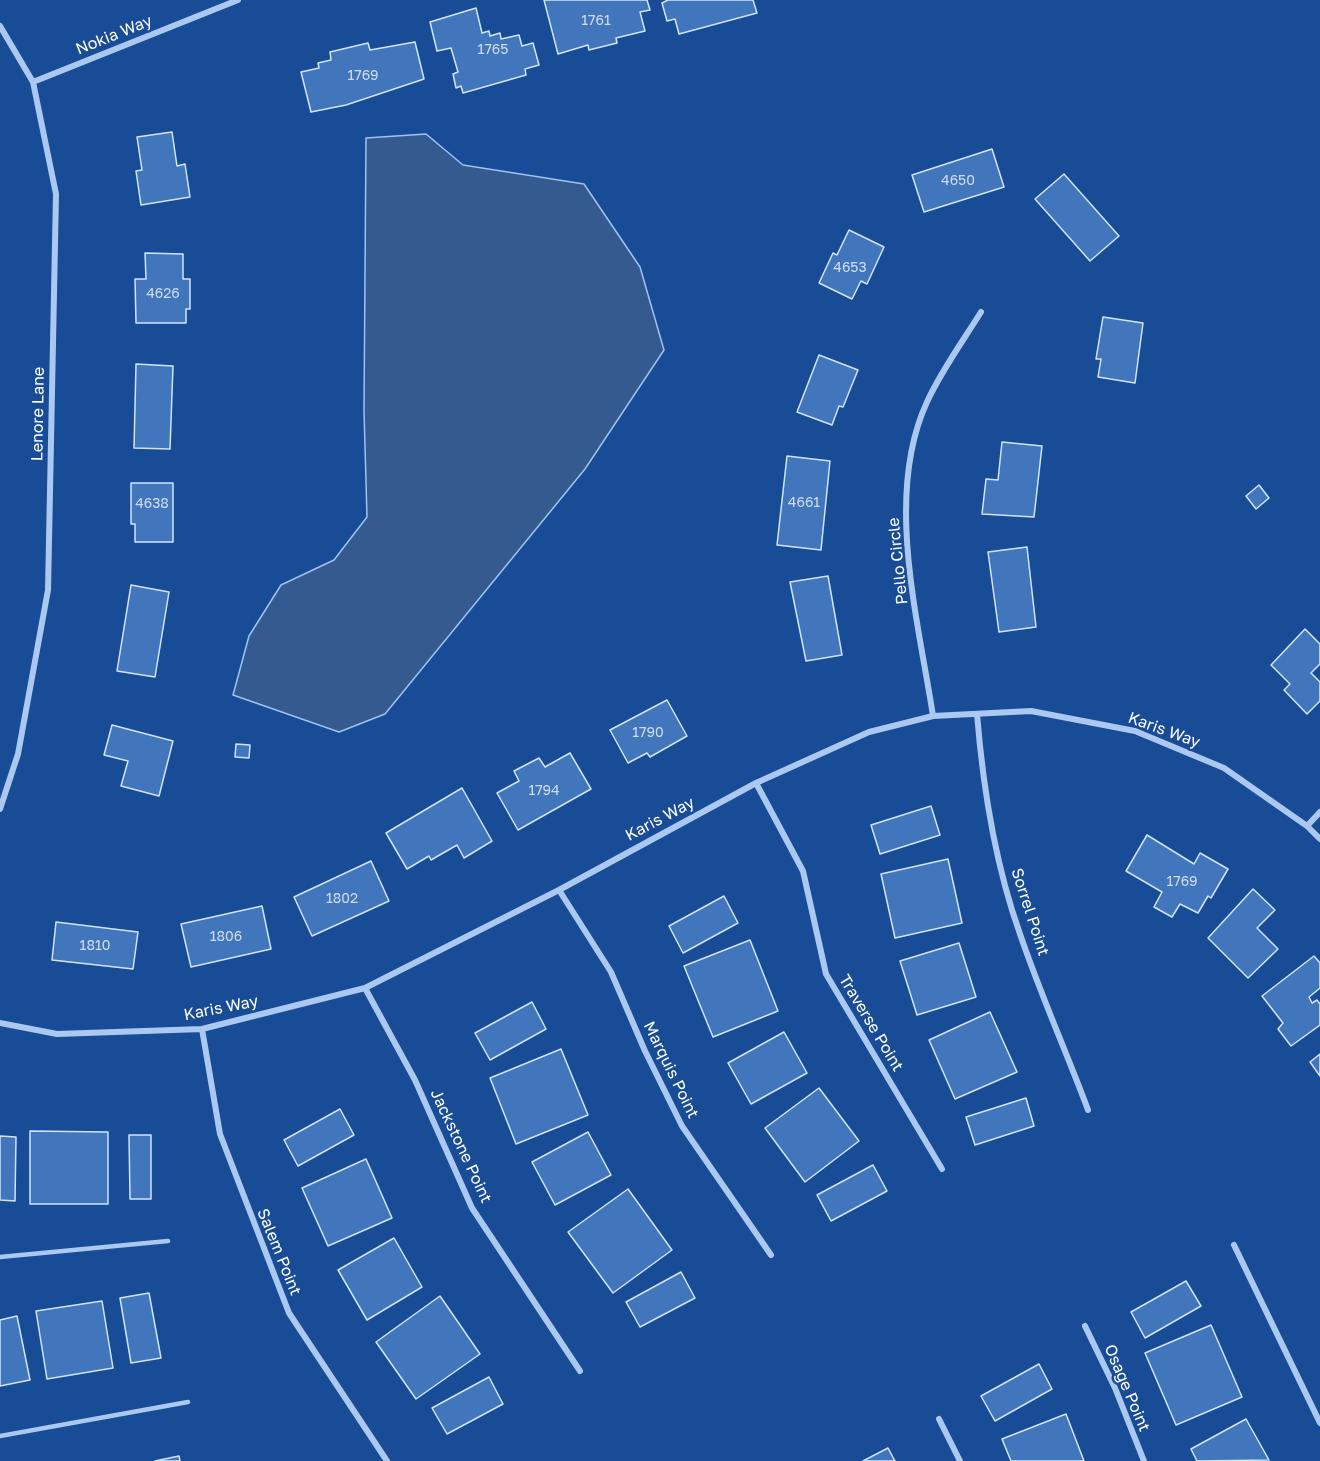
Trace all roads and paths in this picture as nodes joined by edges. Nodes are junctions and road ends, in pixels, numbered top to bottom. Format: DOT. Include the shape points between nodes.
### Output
graph roads {
  1 [pos="238,0"];
  2 [pos="0,26"];
  3 [pos="33,82"];
  4 [pos="981,312"];
  5 [pos="977,714"];
  6 [pos="933,716"];
  7 [pos="756,783"];
  8 [pos="0,809"];
  9 [pos="1320,812"];
  10 [pos="1307,826"];
  11 [pos="1320,839"];
  12 [pos="559,890"];
  13 [pos="365,988"];
  14 [pos="0,1023"];
  15 [pos="202,1029"];
  16 [pos="1088,1110"];
  17 [pos="942,1169"];
  18 [pos="168,1241"];
  19 [pos="1234,1245"];
  20 [pos="771,1255"];
  21 [pos="0,1257"];
  22 [pos="1085,1326"];
  23 [pos="580,1371"];
  24 [pos="188,1402"];
  25 [pos="939,1419"];
  26 [pos="1320,1423"];
  27 [pos="0,1436"];
  28 [pos="387,1461"];
  29 [pos="960,1461"];
  30 [pos="1144,1461"];
  1 -- 3 [label="street, Nokia Way"];
  2 -- 3 [label="street, Lenore Lane"];
  3 -- 8 [label="street, Lenore Lane" via="56,194 48,590 18,754"];
  4 -- 6 [label="street, Pello Circle" via="927,403 906,474 906,539"];
  5 -- 6 [label="street, Karis Way"];
  5 -- 10 [label="street, Karis Way" via="1031,711 1135,731 1224,768"];
  5 -- 16 [label="street, Sorrel Point" via="982,774 1013,912"];
  6 -- 7 [label="street, Karis Way" via="868,732"];
  7 -- 12 [label="street, Karis Way"];
  7 -- 17 [label="street, Traverse Point" via="803,871 826,974"];
  9 -- 10 [label="street"];
  10 -- 11 [label="street, Karis Way"];
  12 -- 13 [label="street, Karis Way"];
  12 -- 20 [label="street, Marquis Point" via="611,972 682,1126"];
  13 -- 15 [label="street, Karis Way"];
  13 -- 23 [label="street, Jackstone Point" via="416,1080 472,1208"];
  14 -- 15 [label="street, Karis Way" via="57,1034"];
  15 -- 28 [label="street, Salem Point" via="220,1134 289,1313"];
  18 -- 21 [label="lane"];
  19 -- 26 [label="street"];
  22 -- 30 [label="street, Osage Point"];
  24 -- 27 [label="lane"];
  25 -- 29 [label="street"];
}
